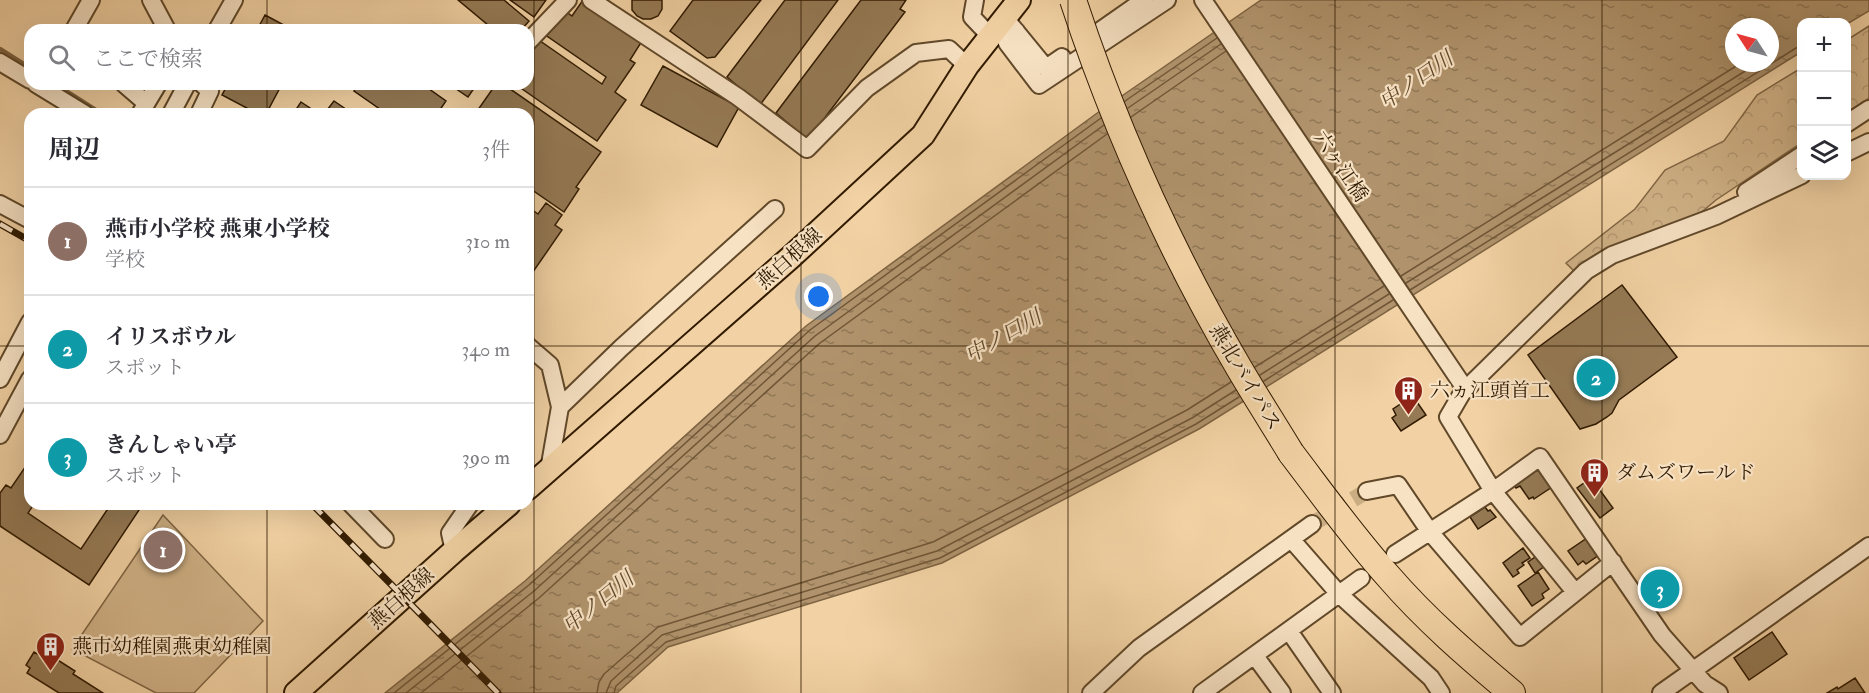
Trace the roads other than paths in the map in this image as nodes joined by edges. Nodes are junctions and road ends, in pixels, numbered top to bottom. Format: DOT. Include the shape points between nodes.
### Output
graph roads {
  1 [pos="91,0"];
  2 [pos="150,0"];
  3 [pos="234,0"];
  4 [pos="568,0"];
  5 [pos="591,0"];
  6 [pos="975,0"];
  7 [pos="1020,0"];
  8 [pos="1073,0"];
  9 [pos="1144,0"];
  10 [pos="1167,0"];
  11 [pos="1203,0"];
  12 [pos="77,24"];
  13 [pos="164,24"];
  14 [pos="220,24"];
  15 [pos="1011,24"];
  16 [pos="534,36"];
  17 [pos="990,36"];
  18 [pos="0,62"];
  19 [pos="967,66"];
  20 [pos="24,76"];
  21 [pos="46,90"];
  22 [pos="129,90"];
  23 [pos="154,90"];
  24 [pos="184,90"];
  25 [pos="209,90"];
  26 [pos="75,108"];
  27 [pos="143,108"];
  28 [pos="174,108"];
  29 [pos="202,108"];
  30 [pos="1869,109"];
  31 [pos="1851,121"];
  32 [pos="1869,142"];
  33 [pos="1851,151"];
  34 [pos="1797,158"];
  35 [pos="1797,177"];
  36 [pos="0,204"];
  37 [pos="775,209"];
  38 [pos="24,217"];
  39 [pos="1703,221"];
  40 [pos="24,333"];
  41 [pos="534,351"];
  42 [pos="0,379"];
  43 [pos="24,390"];
  44 [pos="1466,390"];
  45 [pos="560,407"];
  46 [pos="0,435"];
  47 [pos="549,470"];
  48 [pos="534,483"];
  49 [pos="1493,491"];
  50 [pos="1367,492"];
  51 [pos="357,510"];
  52 [pos="466,510"];
  53 [pos="502,510"];
  54 [pos="1312,524"];
  55 [pos="1430,532"];
  56 [pos="385,539"];
  57 [pos="1291,539"];
  58 [pos="1869,546"];
  59 [pos="454,551"];
  60 [pos="1395,555"];
  61 [pos="1613,562"];
  62 [pos="1361,578"];
  63 [pos="1575,592"];
  64 [pos="1339,594"];
  65 [pos="1289,631"];
  66 [pos="1255,656"];
  67 [pos="1693,671"];
  68 [pos="1708,690"];
  69 [pos="1438,692"];
  70 [pos="296,693"];
  71 [pos="1091,693"];
  72 [pos="1202,693"];
  73 [pos="1282,693"];
  74 [pos="1332,693"];
  75 [pos="1512,693"];
  76 [pos="1661,693"];
  1 -- 12 [label="street"];
  2 -- 13 [label="street"];
  3 -- 14 [label="street"];
  4 -- 16 [label="street"];
  5 -- 19 [label="street" via="738,97 807,149 867,88 916,53 949,49"];
  6 -- 17 [label="street" via="972,17"];
  7 -- 15 [label="main road, 燕白根線"];
  8 -- 75 [label="highway, 燕北バイパス, bridge" via="1100,77 1153,202 1212,320 1291,453 1389,578"];
  9 -- 15 [label="street" via="1046,68"];
  10 -- 15 [label="street" via="1039,85 1006,43"];
  11 -- 44 [label="street, 六ヶ江橋"];
  15 -- 17 [label="main road, 燕白根線"];
  17 -- 19 [label="main road, 燕白根線"];
  18 -- 20 [label="street"];
  19 -- 47 [label="main road, 燕白根線" via="923,135"];
  21 -- 26 [label="street"];
  22 -- 27 [label="street"];
  23 -- 27 [label="street"];
  24 -- 28 [label="street"];
  25 -- 29 [label="street"];
  30 -- 31 [label="street"];
  32 -- 33 [label="street"];
  34 -- 39 [label="street"];
  35 -- 39 [label="street"];
  36 -- 38 [label="street"];
  37 -- 45 [label="street"];
  39 -- 44 [label="street" via="1611,255 1586,271"];
  40 -- 42 [label="street"];
  41 -- 45 [label="street" via="550,365"];
  43 -- 46 [label="street"];
  44 -- 49 [label="street" via="1448,417"];
  45 -- 47 [label="street"];
  47 -- 48 [label="main road, 燕白根線"];
  49 -- 55 [label="street"];
  49 -- 61 [label="street" via="1540,457"];
  49 -- 63 [label="street"];
  50 -- 55 [label="street" via="1398,485"];
  51 -- 56 [label="street"];
  52 -- 59 [label="street" via="450,533"];
  53 -- 59 [label="main road, 燕白根線"];
  54 -- 57 [label="street"];
  55 -- 60 [label="street"];
  55 -- 63 [label="street" via="1520,637"];
  57 -- 64 [label="street"];
  57 -- 71 [label="street" via="1139,648"];
  58 -- 67 [label="street"];
  59 -- 70 [label="main road, 燕白根線"];
  61 -- 63 [label="street"];
  61 -- 67 [label="street" via="1662,635"];
  62 -- 64 [label="street"];
  64 -- 65 [label="street"];
  64 -- 69 [label="street" via="1431,678"];
  65 -- 66 [label="street"];
  65 -- 74 [label="street"];
  66 -- 72 [label="street"];
  66 -- 73 [label="street"];
  67 -- 68 [label="street"];
  67 -- 76 [label="street"];
}
